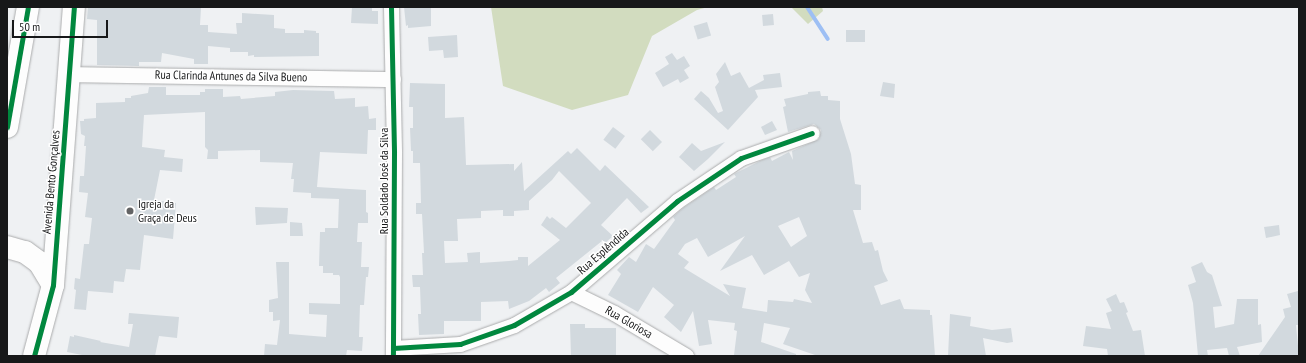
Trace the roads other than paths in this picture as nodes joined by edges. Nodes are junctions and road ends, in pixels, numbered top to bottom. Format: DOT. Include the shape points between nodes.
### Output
graph roads {
  1 [pos="28,7"];
  2 [pos="74,7"];
  3 [pos="391,7"];
  4 [pos="70,74"];
  5 [pos="393,79"];
  6 [pos="7,127"];
  7 [pos="812,133"];
  8 [pos="7,247"];
  9 [pos="53,285"];
  10 [pos="571,292"];
  11 [pos="393,352"];
  12 [pos="34,356"];
  13 [pos="686,356"];
  1 -- 6 [label="main road"];
  2 -- 4 [label="main road, Avenida Bento Gonçalves"];
  3 -- 5 [label="street, Rua Soldado José da Silva"];
  4 -- 5 [label="street, Rua Clarinda Antunes da Silva Bueno"];
  4 -- 9 [label="main road, Avenida Bento Gonçalves"];
  5 -- 11 [label="street, Rua Soldado José da Silva"];
  7 -- 10 [label="street, Rua Esplêndida" via="741,158 677,201"];
  8 -- 9 [label="main road" via="25,252 39,262"];
  9 -- 12 [label="main road, Avenida Bento Gonçalves"];
  10 -- 11 [label="street, Rua Esplêndida" via="514,325 460,344"];
  10 -- 13 [label="street, Rua Gloriosa" via="614,312"];
}
